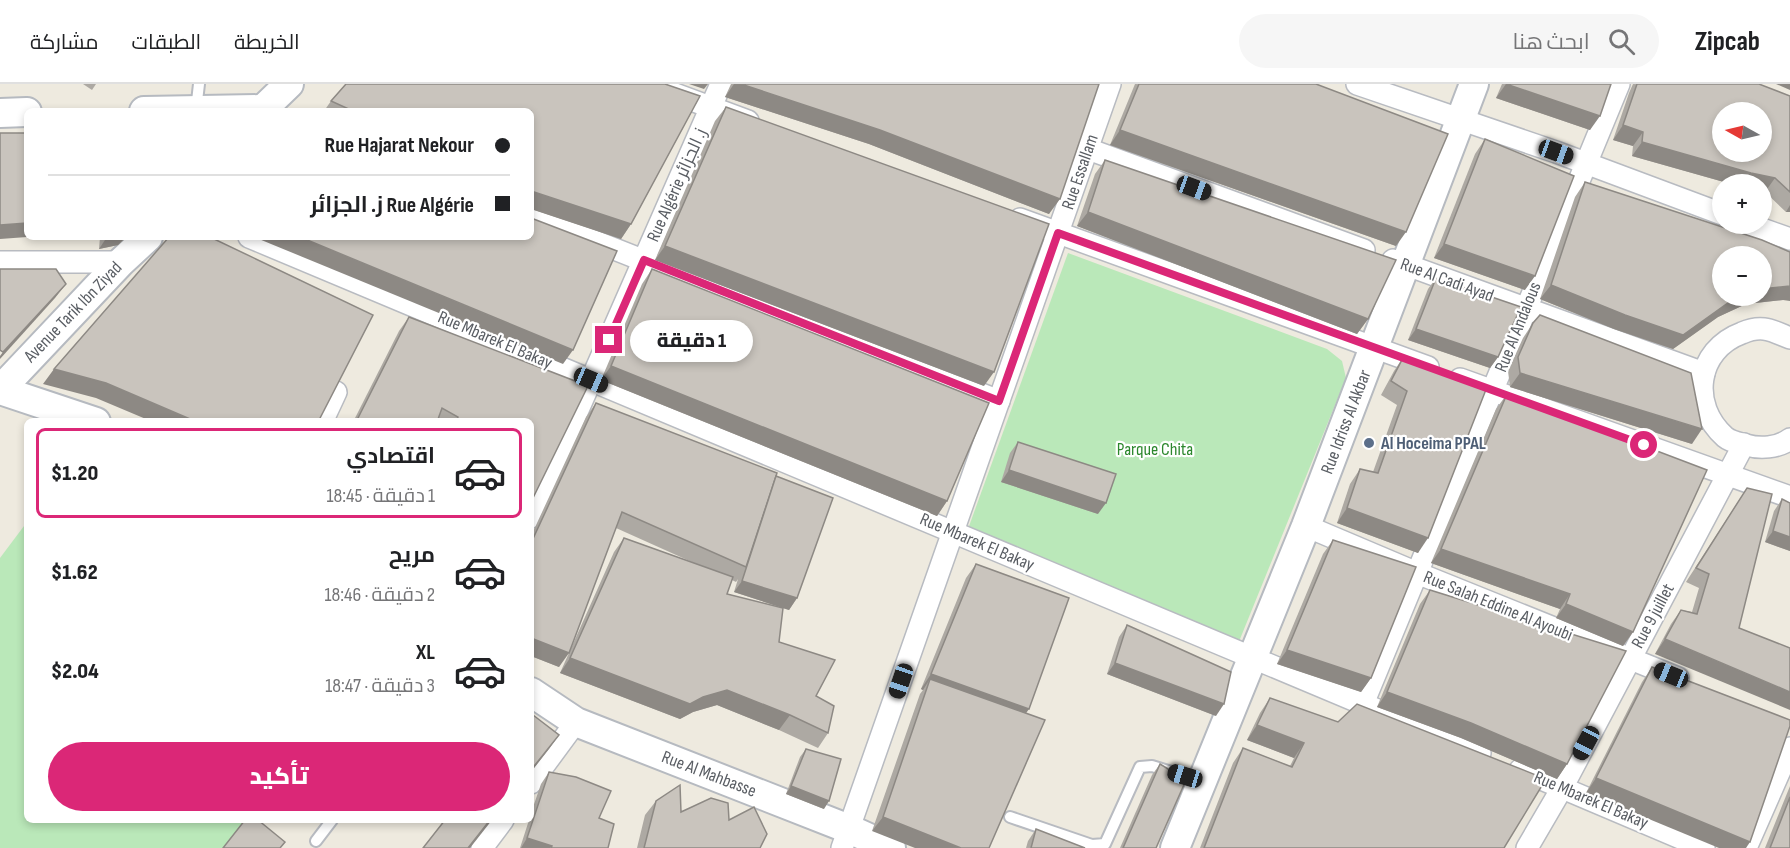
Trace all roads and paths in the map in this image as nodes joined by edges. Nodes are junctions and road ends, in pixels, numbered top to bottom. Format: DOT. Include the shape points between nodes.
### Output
graph roads {
  1 [pos="289,84"];
  2 [pos="648,84"];
  3 [pos="721,84"];
  4 [pos="1110,84"];
  5 [pos="1357,84"];
  6 [pos="1474,84"];
  7 [pos="1619,84"];
  8 [pos="197,97"];
  9 [pos="712,107"];
  10 [pos="155,108"];
  11 [pos="253,108"];
  12 [pos="265,108"];
  13 [pos="24,112"];
  14 [pos="0,113"];
  15 [pos="1460,120"];
  16 [pos="768,128"];
  17 [pos="1088,149"];
  18 [pos="1587,163"];
  19 [pos="1712,210"];
  20 [pos="1002,213"];
  21 [pos="534,217"];
  22 [pos="1058,233"];
  23 [pos="1772,233"];
  24 [pos="1790,239"];
  25 [pos="145,240"];
  26 [pos="256,240"];
  27 [pos="644,260"];
  28 [pos="0,262"];
  29 [pos="121,262"];
  30 [pos="1407,265"];
  31 [pos="1526,308"];
  32 [pos="1790,338"];
  33 [pos="1374,348"];
  34 [pos="1704,373"];
  35 [pos="591,380"];
  36 [pos="0,390"];
  37 [pos="1492,390"];
  38 [pos="336,392"];
  39 [pos="999,401"];
  40 [pos="84,418"];
  41 [pos="324,418"];
  42 [pos="1790,439"];
  43 [pos="1744,444"];
  44 [pos="1728,475"];
  45 [pos="1790,497"];
  46 [pos="534,510"];
  47 [pos="1306,526"];
  48 [pos="953,532"];
  49 [pos="1417,573"];
  50 [pos="1252,658"];
  51 [pos="1631,659"];
  52 [pos="1695,684"];
  53 [pos="534,694"];
  54 [pos="1364,704"];
  55 [pos="576,722"];
  56 [pos="1790,748"];
  57 [pos="534,779"];
  58 [pos="1202,781"];
  59 [pos="1562,788"];
  60 [pos="1010,817"];
  61 [pos="330,823"];
  62 [pos="501,823"];
  63 [pos="846,838"];
  64 [pos="316,841"];
  65 [pos="482,848"];
  66 [pos="891,848"];
  67 [pos="1175,848"];
  68 [pos="1527,848"];
  69 [pos="1704,848"];
  70 [pos="1746,848"];
  1 -- 12 [label="street"];
  2 -- 9 [label="street"];
  3 -- 9 [label="street, Rue Algérie ز. الجزائر"];
  4 -- 17 [label="street, Rue Essallam"];
  5 -- 15 [label="street"];
  6 -- 15 [label="street, Rue Idriss Al Akbar"];
  7 -- 18 [label="street, Rue Al Andalous"];
  8 -- 10 [label="street"];
  8 -- 11 [label="street"];
  9 -- 16 [label="street"];
  9 -- 27 [label="street, Rue Algérie ز. الجزائر"];
  13 -- 14 [label="street"];
  15 -- 18 [label="street"];
  15 -- 30 [label="street, Rue Idriss Al Akbar"];
  17 -- 22 [label="street, Rue Essallam"];
  17 -- 30 [label="street, Rue Al Cadi Ayad"];
  18 -- 19 [label="street"];
  18 -- 31 [label="street, Rue Al Andalous"];
  20 -- 22 [label="street"];
  21 -- 27 [label="street"];
  22 -- 33 [label="street"];
  22 -- 39 [label="street, Rue Essallam"];
  23 -- 24 [label="street"];
  25 -- 29 [label="street, Avenue Tarik Ibn Ziyad"];
  26 -- 35 [label="street, Rue Mbarek El Bakay"];
  27 -- 35 [label="street, Rue Algérie ز. الجزائر"];
  27 -- 39 [label="street"];
  28 -- 29 [label="street"];
  29 -- 36 [label="street, Avenue Tarik Ibn Ziyad"];
  30 -- 31 [label="street, Rue Al Cadi Ayad"];
  30 -- 33 [label="street, Rue Idriss Al Akbar"];
  31 -- 34 [label="street, Rue Al Cadi Ayad"];
  31 -- 37 [label="street, Rue Al Andalous"];
  32 -- 34 [label="street" via="1763,329 1749,330 1730,338 1711,356"];
  33 -- 37 [label="street"];
  33 -- 47 [label="street, Rue Idriss Al Akbar"];
  34 -- 43 [label="street" via="1701,388 1707,414 1725,437"];
  35 -- 46 [label="street, Rue Algérie ز. الجزائر"];
  35 -- 48 [label="street, Rue Mbarek El Bakay"];
  36 -- 40 [label="street"];
  37 -- 44 [label="street"];
  37 -- 49 [label="street, Rue Al Andalous"];
  38 -- 41 [label="street"];
  39 -- 48 [label="street, Rue Essallam"];
  42 -- 43 [label="street" via="1766,448"];
  43 -- 44 [label="street, Rue 9 juillet"];
  44 -- 45 [label="street"];
  44 -- 51 [label="street, Rue 9 juillet"];
  47 -- 49 [label="street, Rue Salah Eddine Al Ayoubi"];
  47 -- 50 [label="street, Rue Idriss Al Akbar"];
  48 -- 50 [label="street, Rue Mbarek El Bakay"];
  48 -- 63 [label="street, Rue Essallam"];
  49 -- 51 [label="street, Rue Salah Eddine Al Ayoubi"];
  49 -- 54 [label="street, Rue Al Andalous"];
  50 -- 54 [label="street, Rue Mbarek El Bakay"];
  50 -- 58 [label="street, Rue Idriss Al Akbar"];
  51 -- 52 [label="street, Rue Salah Eddine Al Ayoubi"];
  51 -- 59 [label="street, Rue 9 juillet"];
  53 -- 55 [label="street, Rue Al Mahbasse"];
  54 -- 59 [label="street, Rue Mbarek El Bakay"];
  55 -- 57 [label="street"];
  55 -- 63 [label="street, Rue Al Mahbasse"];
  56 -- 70 [label="street"];
  58 -- 60 [label="lane" via="1152,766 1140,767 1105,844 1092,845"];
  58 -- 67 [label="street, Rue Idriss Al Akbar"];
  59 -- 68 [label="street, Rue 9 juillet"];
  59 -- 69 [label="street, Rue Mbarek El Bakay"];
  61 -- 64 [label="lane"];
  62 -- 65 [label="street"];
  63 -- 66 [label="street, Rue Al Mahbasse"];
}
